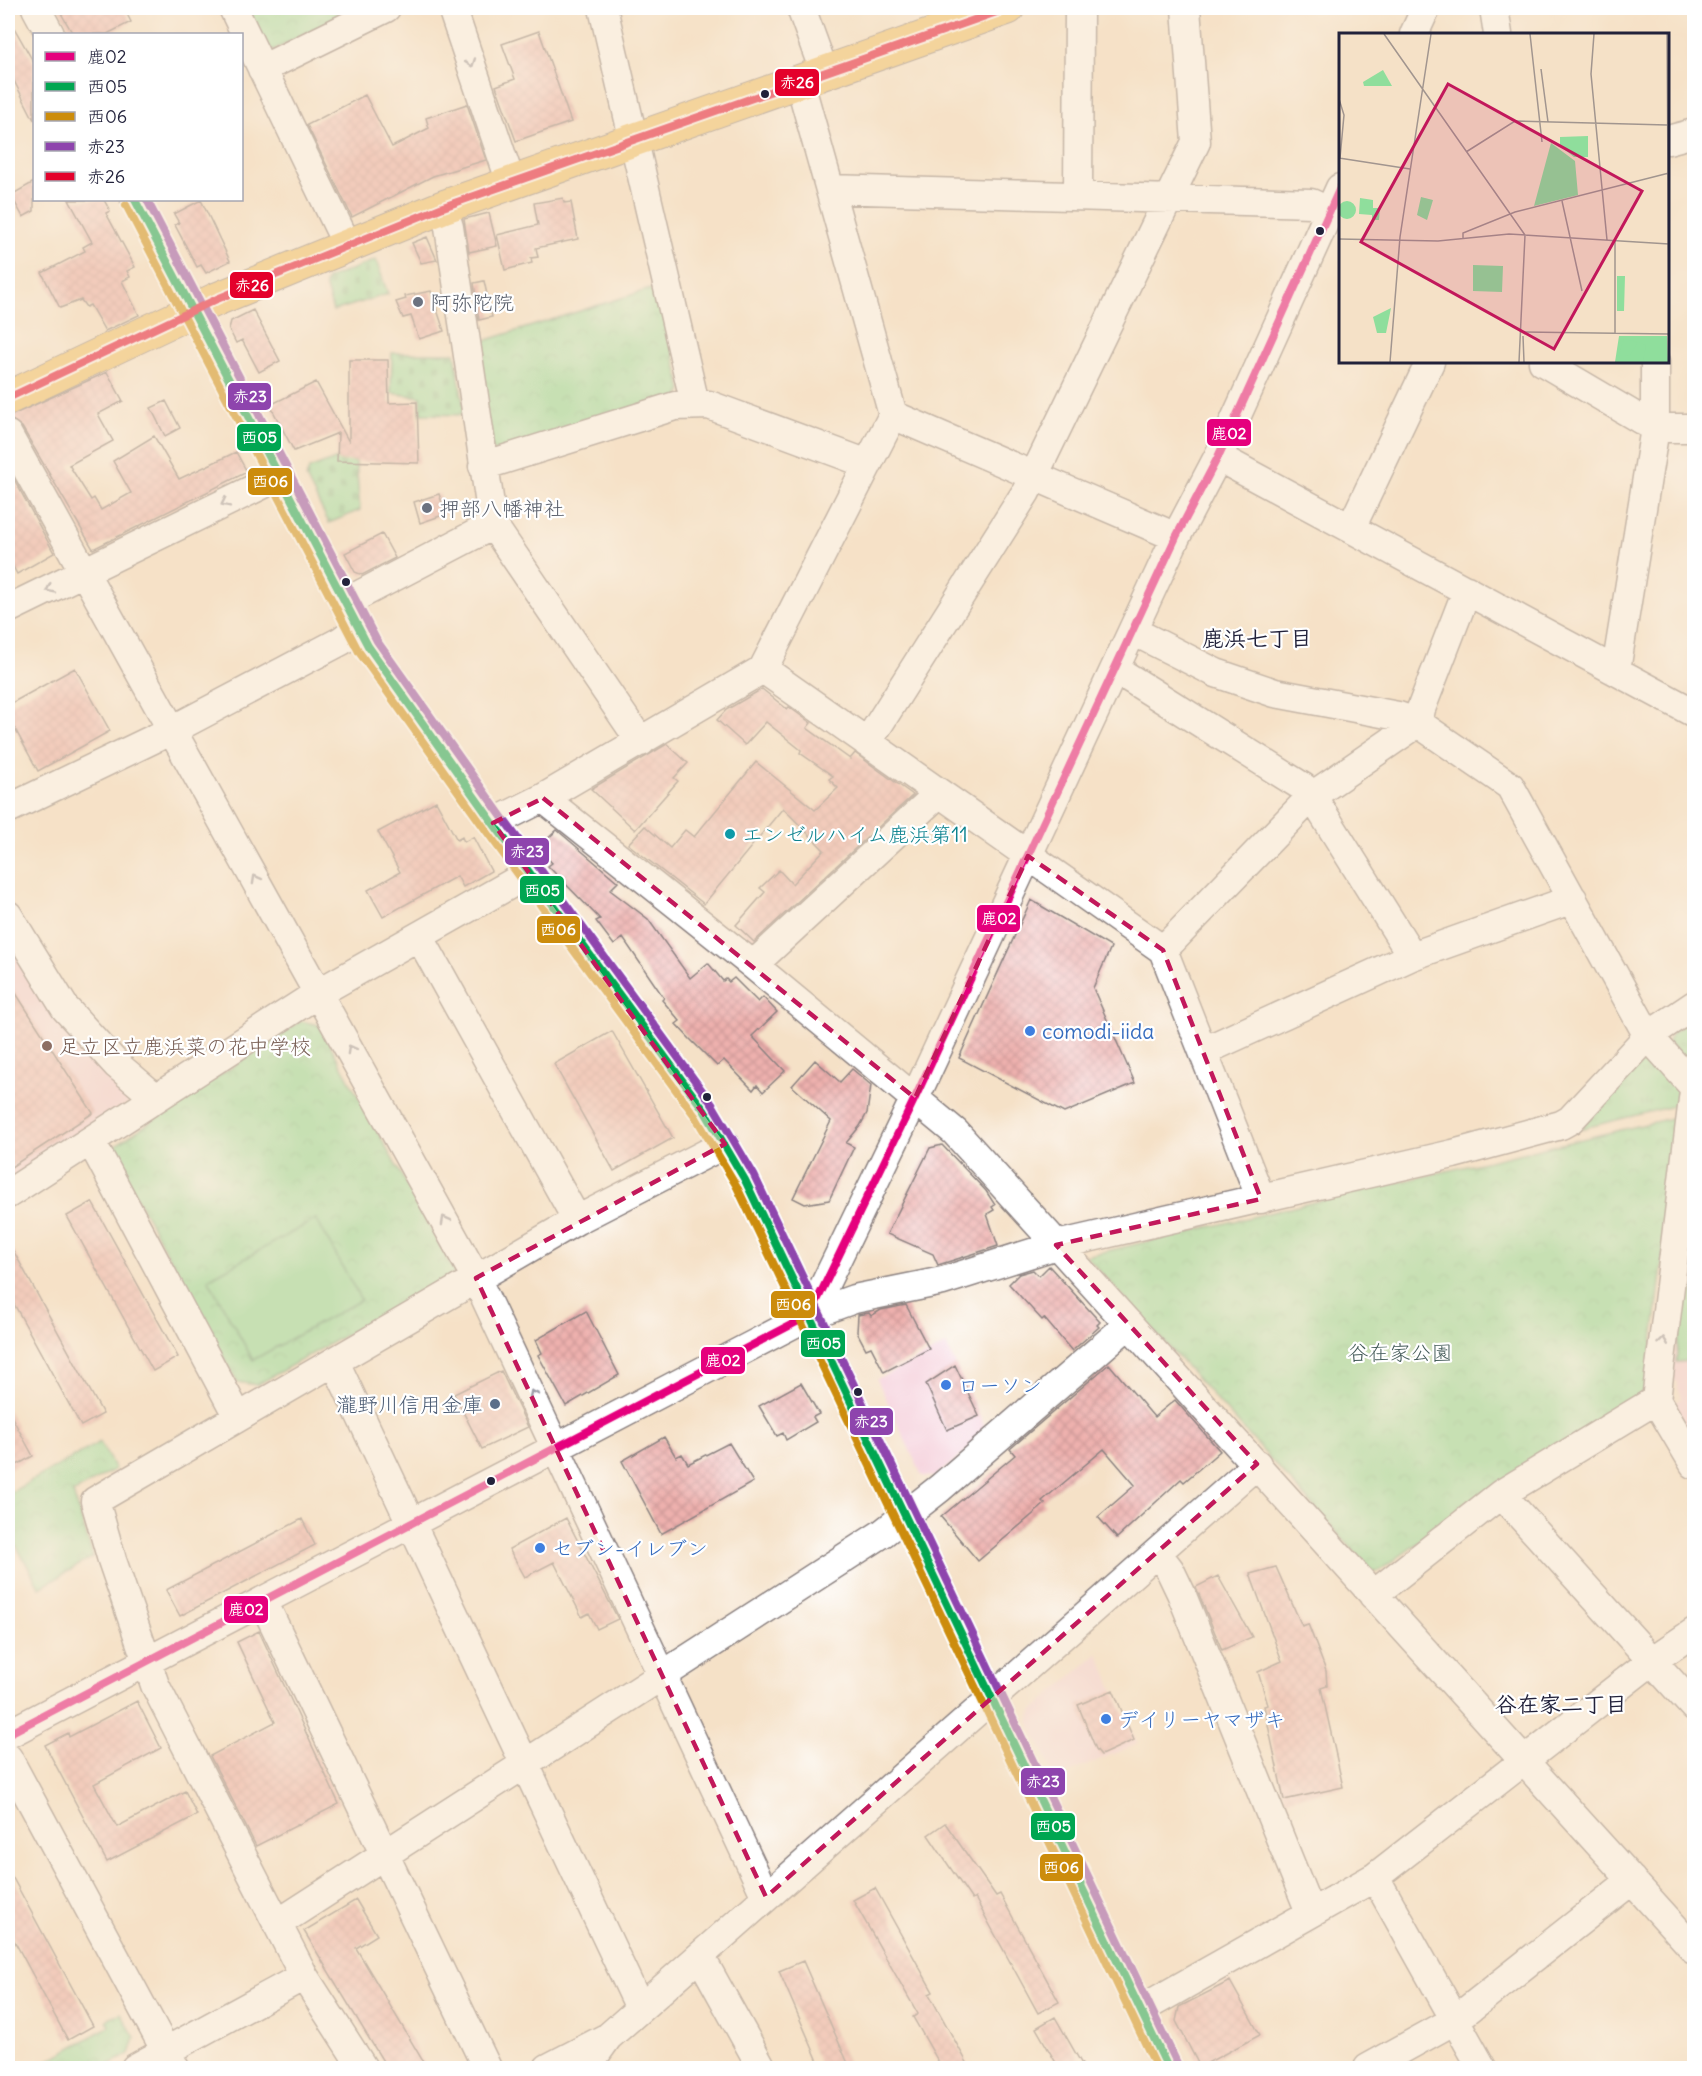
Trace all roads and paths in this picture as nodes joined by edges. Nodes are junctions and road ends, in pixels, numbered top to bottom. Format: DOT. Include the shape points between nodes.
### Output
graph roads {
  1 [pos="36,8"];
  2 [pos="233,8"];
  3 [pos="386,8"];
  4 [pos="452,8"];
  5 [pos="603,8"];
  6 [pos="801,8"];
  7 [pos="1008,8"];
  8 [pos="1078,8"];
  9 [pos="1186,8"];
  10 [pos="1426,8"];
  11 [pos="1494,8"];
  12 [pos="49,33"];
  13 [pos="1414,33"];
  14 [pos="1498,33"];
  15 [pos="262,69"];
  16 [pos="812,79"];
  17 [pos="1695,133"];
  18 [pos="635,140"];
  19 [pos="1669,140"];
  20 [pos="511,183"];
  21 [pos="830,189"];
  22 [pos="1078,195"];
  23 [pos="1168,197"];
  24 [pos="136,201"];
  25 [pos="443,207"];
  26 [pos="1333,216"];
  27 [pos="348,247"];
  28 [pos="192,311"];
  29 [pos="1430,363"];
  30 [pos="1545,363"];
  31 [pos="1655,363"];
  32 [pos="8,398"];
  33 [pos="695,404"];
  34 [pos="892,415"];
  35 [pos="1655,428"];
  36 [pos="1695,428"];
  37 [pos="8,435"];
  38 [pos="1218,457"];
  39 [pos="868,464"];
  40 [pos="483,466"];
  41 [pos="1033,475"];
  42 [pos="278,477"];
  43 [pos="493,525"];
  44 [pos="1351,528"];
  45 [pos="1176,537"];
  46 [pos="83,572"];
  47 [pos="1467,590"];
  48 [pos="344,603"];
  49 [pos="8,609"];
  50 [pos="357,629"];
  51 [pos="1133,631"];
  52 [pos="763,669"];
  53 [pos="1115,669"];
  54 [pos="1616,670"];
  55 [pos="1695,713"];
  56 [pos="1418,723"];
  57 [pos="172,730"];
  58 [pos="641,742"];
  59 [pos="867,743"];
  60 [pos="938,794"];
  61 [pos="1312,796"];
  62 [pos="543,798"];
  63 [pos="8,809"];
  64 [pos="493,823"];
  65 [pos="1028,856"];
  66 [pos="530,873"];
  67 [pos="1573,899"];
  68 [pos="8,915"];
  69 [pos="419,936"];
  70 [pos="1163,950"];
  71 [pos="1412,956"];
  72 [pos="753,965"];
  73 [pos="320,992"];
  74 [pos="1695,1005"];
  75 [pos="1648,1036"];
  76 [pos="1204,1050"];
  77 [pos="1695,1089"];
  78 [pos="156,1098"];
  79 [pos="915,1098"];
  80 [pos="91,1141"];
  81 [pos="725,1144"];
  82 [pos="8,1194"];
  83 [pos="1262,1199"];
  84 [pos="577,1220"];
  85 [pos="1057,1245"];
  86 [pos="476,1278"];
  87 [pos="810,1315"];
  88 [pos="1129,1324"];
  89 [pos="335,1362"];
  90 [pos="1656,1400"];
  91 [pos="238,1417"];
  92 [pos="557,1448"];
  93 [pos="1257,1464"];
  94 [pos="1695,1464"];
  95 [pos="1501,1494"];
  96 [pos="906,1514"];
  97 [pos="412,1524"];
  98 [pos="1157,1553"];
  99 [pos="1373,1595"];
  100 [pos="263,1601"];
  101 [pos="1695,1632"];
  102 [pos="1653,1660"];
  103 [pos="146,1662"];
  104 [pos="663,1677"];
  105 [pos="993,1697"];
  106 [pos="1695,1707"];
  107 [pos="8,1734"];
  108 [pos="8,1758"];
  109 [pos="1524,1761"];
  110 [pos="526,1765"];
  111 [pos="383,1856"];
  112 [pos="1375,1876"];
  113 [pos="1632,1880"];
  114 [pos="766,1897"];
  115 [pos="1310,1912"];
  116 [pos="277,1924"];
  117 [pos="1695,1949"];
  118 [pos="700,1956"];
  119 [pos="304,1976"];
  120 [pos="640,2008"];
  121 [pos="1140,2010"];
  122 [pos="1455,2020"];
  123 [pos="608,2037"];
  124 [pos="171,2060"];
  125 [pos="135,2068"];
  126 [pos="363,2068"];
  127 [pos="487,2068"];
  128 [pos="548,2068"];
  129 [pos="586,2068"];
  130 [pos="762,2068"];
  131 [pos="1168,2068"];
  132 [pos="1368,2068"];
  133 [pos="1482,2068"];
  1 -- 12 [label="street"];
  2 -- 15 [label="street"];
  3 -- 15 [label="street"];
  4 -- 20 [label="street, one-way"];
  5 -- 18 [label="street"];
  6 -- 16 [label="street"];
  7 -- 16 [label="main road"];
  8 -- 22 [label="street"];
  9 -- 23 [label="street" via="1196,142"];
  10 -- 13 [label="street"];
  11 -- 14 [label="street"];
  15 -- 27 [label="street"];
  16 -- 18 [label="main road"];
  16 -- 21 [label="street"];
  17 -- 19 [label="street"];
  18 -- 20 [label="main road"];
  18 -- 33 [label="street"];
  20 -- 25 [label="main road"];
  21 -- 22 [label="street"];
  21 -- 34 [label="street"];
  22 -- 23 [label="street"];
  23 -- 26 [label="street" via="1311,203"];
  23 -- 41 [label="street"];
  24 -- 28 [label="street"];
  25 -- 27 [label="main road"];
  25 -- 40 [label="street"];
  26 -- 38 [label="street"];
  27 -- 28 [label="main road"];
  28 -- 32 [label="main road"];
  28 -- 42 [label="street"];
  29 -- 44 [label="street"];
  30 -- 35 [label="street"];
  31 -- 35 [label="street"];
  33 -- 39 [label="street" via="709,405"];
  33 -- 40 [label="street" via="675,406"];
  34 -- 39 [label="street"];
  34 -- 41 [label="street"];
  35 -- 36 [label="street"];
  35 -- 54 [label="street"];
  37 -- 46 [label="street"];
  38 -- 44 [label="street"];
  38 -- 45 [label="street"];
  39 -- 52 [label="street"];
  40 -- 43 [label="street"];
  41 -- 45 [label="street"];
  41 -- 59 [label="street" via="1026,492"];
  42 -- 46 [label="street, one-way"];
  42 -- 48 [label="street"];
  43 -- 48 [label="street"];
  43 -- 58 [label="street"];
  44 -- 47 [label="street"];
  45 -- 51 [label="street"];
  46 -- 49 [label="street, one-way"];
  46 -- 57 [label="street"];
  47 -- 54 [label="street"];
  47 -- 56 [label="street"];
  48 -- 50 [label="street"];
  50 -- 57 [label="street"];
  50 -- 64 [label="street"];
  51 -- 53 [label="street"];
  51 -- 56 [label="street" via="1216,673 1275,693"];
  52 -- 58 [label="street"];
  52 -- 59 [label="street"];
  53 -- 61 [label="street"];
  53 -- 65 [label="street"];
  54 -- 55 [label="street"];
  56 -- 61 [label="street"];
  56 -- 67 [label="street" via="1510,786"];
  57 -- 63 [label="street"];
  73 -- 57 [label="street, one-way"];
  58 -- 62 [label="street"];
  59 -- 60 [label="street"];
  60 -- 65 [label="street"];
  60 -- 72 [label="street"];
  61 -- 70 [label="street"];
  61 -- 71 [label="street"];
  62 -- 64 [label="street"];
  62 -- 72 [label="street"];
  64 -- 66 [label="street"];
  65 -- 70 [label="street"];
  65 -- 79 [label="street"];
  66 -- 69 [label="street"];
  66 -- 81 [label="street"];
  67 -- 71 [label="street"];
  67 -- 75 [label="street"];
  68 -- 78 [label="street" via="65,1008 117,1065"];
  69 -- 73 [label="street"];
  69 -- 84 [label="street"];
  70 -- 76 [label="street"];
  71 -- 76 [label="street"];
  72 -- 79 [label="street"];
  73 -- 78 [label="street"];
  86 -- 73 [label="street, one-way"];
  74 -- 75 [label="street"];
  75 -- 77 [label="street"];
  75 -- 83 [label="street" via="1562,1125"];
  76 -- 83 [label="street"];
  90 -- 77 [label="street, one-way"];
  78 -- 80 [label="street"];
  79 -- 85 [label="street" via="955,1132"];
  79 -- 87 [label="street"];
  80 -- 82 [label="street"];
  80 -- 91 [label="street"];
  81 -- 84 [label="street"];
  81 -- 87 [label="street"];
  83 -- 85 [label="street"];
  84 -- 86 [label="street"];
  85 -- 87 [label="street" via="943,1281 854,1299"];
  85 -- 88 [label="street"];
  86 -- 89 [label="street"];
  92 -- 86 [label="street, one-way"];
  87 -- 92 [label="street"];
  87 -- 96 [label="street"];
  88 -- 93 [label="street"];
  88 -- 96 [label="street"];
  89 -- 91 [label="street"];
  89 -- 97 [label="street"];
  90 -- 94 [label="street"];
  90 -- 95 [label="street"];
  91 -- 103 [label="street" via="95,1501"];
  92 -- 97 [label="street"];
  92 -- 104 [label="street"];
  93 -- 98 [label="street"];
  93 -- 99 [label="street"];
  95 -- 99 [label="street"];
  95 -- 102 [label="street"];
  96 -- 104 [label="street"];
  96 -- 105 [label="street"];
  97 -- 100 [label="street"];
  97 -- 110 [label="street"];
  98 -- 105 [label="street"];
  98 -- 115 [label="street" via="1181,1593"];
  99 -- 109 [label="street"];
  100 -- 103 [label="street"];
  100 -- 111 [label="street"];
  101 -- 102 [label="street"];
  102 -- 106 [label="street"];
  102 -- 109 [label="street"];
  103 -- 107 [label="street"];
  103 -- 116 [label="street"];
  104 -- 110 [label="street"];
  104 -- 114 [label="street"];
  105 -- 114 [label="street"];
  105 -- 121 [label="street"];
  108 -- 124 [label="street"];
  109 -- 112 [label="street"];
  109 -- 113 [label="street"];
  110 -- 111 [label="street"];
  110 -- 120 [label="street"];
  111 -- 116 [label="street"];
  111 -- 127 [label="street"];
  112 -- 115 [label="street"];
  112 -- 122 [label="street"];
  113 -- 117 [label="street"];
  113 -- 122 [label="street"];
  114 -- 118 [label="street"];
  115 -- 121 [label="street"];
  116 -- 119 [label="street"];
  118 -- 120 [label="street"];
  118 -- 130 [label="street"];
  119 -- 124 [label="street"];
  119 -- 126 [label="street"];
  120 -- 123 [label="street"];
  121 -- 131 [label="street"];
  122 -- 132 [label="street"];
  122 -- 133 [label="street"];
  123 -- 128 [label="street"];
  123 -- 129 [label="street"];
  124 -- 125 [label="street"];
}
